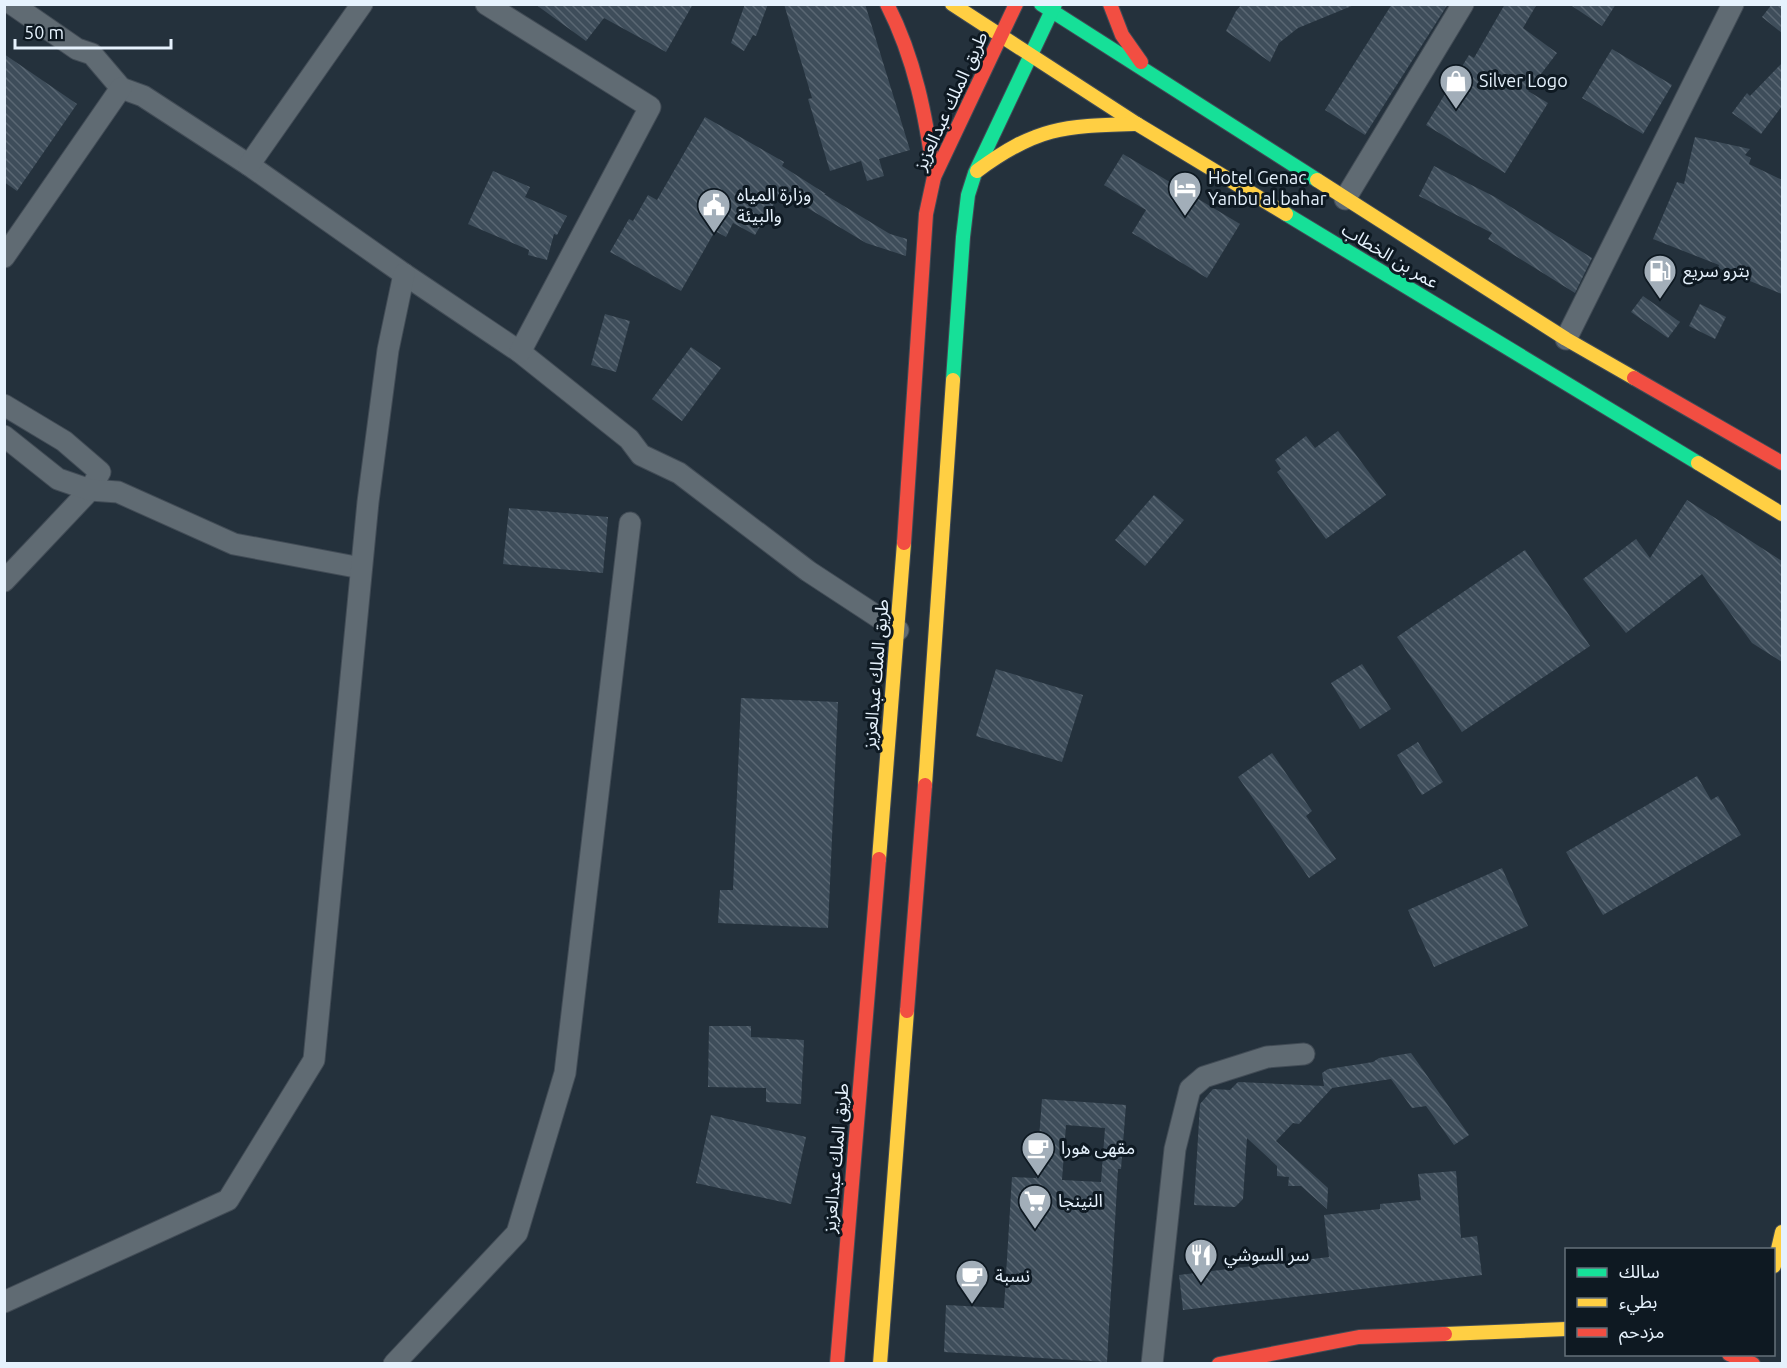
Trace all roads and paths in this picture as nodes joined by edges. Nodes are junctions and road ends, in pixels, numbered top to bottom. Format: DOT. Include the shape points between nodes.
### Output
graph roads {
  1 [pos="12,4"];
  2 [pos="362,4"];
  3 [pos="486,4"];
  4 [pos="887,4"];
  5 [pos="952,4"];
  6 [pos="1016,4"];
  7 [pos="1110,4"];
  8 [pos="1463,4"];
  9 [pos="1049,7"];
  10 [pos="1725,8"];
  11 [pos="1001,36"];
  12 [pos="1031,55"];
  13 [pos="1155,77"];
  14 [pos="122,88"];
  15 [pos="1137,124"];
  16 [pos="249,165"];
  17 [pos="975,173"];
  18 [pos="934,177"];
  19 [pos="1345,199"];
  20 [pos="4,257"];
  21 [pos="404,274"];
  22 [pos="1566,339"];
  23 [pos="520,352"];
  24 [pos="4,405"];
  25 [pos="4,436"];
  26 [pos="1782,463"];
  27 [pos="90,490"];
  28 [pos="1782,514"];
  29 [pos="630,523"];
  30 [pos="361,568"];
  31 [pos="4,581"];
  32 [pos="898,630"];
  33 [pos="1304,1054"];
  34 [pos="1782,1232"];
  35 [pos="1775,1258"];
  36 [pos="4,1302"];
  37 [pos="1565,1329"];
  38 [pos="394,1364"];
  39 [pos="837,1364"];
  40 [pos="880,1364"];
  41 [pos="1152,1364"];
  42 [pos="1218,1364"];
  1 -- 14 [label="street" via="77,49 92,54"];
  2 -- 16 [label="street"];
  3 -- 23 [label="street" via="650,107"];
  4 -- 18 [label="main road" via="916,72"];
  5 -- 11 [label="main road, عمر بن الخطاب"];
  6 -- 11 [label="main road, طريق الملك عبدالعزيز"];
  7 -- 13 [label="main road" via="1126,45"];
  8 -- 19 [label="street"];
  9 -- 12 [label="main road"];
  9 -- 13 [label="main road, عمر بن الخطاب"];
  10 -- 22 [label="street"];
  11 -- 12 [label="main road, عمر بن الخطاب"];
  11 -- 18 [label="main road, طريق الملك عبدالعزيز"];
  12 -- 15 [label="main road, عمر بن الخطاب"];
  12 -- 17 [label="main road"];
  13 -- 19 [label="main road, عمر بن الخطاب"];
  14 -- 16 [label="street" via="143,96"];
  14 -- 20 [label="street"];
  15 -- 17 [label="main road" via="1074,127 1037,134 1008,148"];
  15 -- 28 [label="main road, عمر بن الخطاب"];
  16 -- 21 [label="street"];
  17 -- 40 [label="main road" via="963,237"];
  18 -- 32 [label="main road, طريق الملك عبدالعزيز" via="926,214"];
  19 -- 22 [label="main road, عمر بن الخطاب"];
  21 -- 23 [label="street"];
  21 -- 30 [label="street" via="387,350"];
  22 -- 26 [label="main road, عمر بن الخطاب"];
  23 -- 32 [label="street" via="629,440 641,455 679,473 808,571"];
  24 -- 27 [label="street" via="63,441 100,472"];
  25 -- 27 [label="street" via="58,479"];
  27 -- 30 [label="street" via="118,492 234,544"];
  27 -- 31 [label="street"];
  29 -- 38 [label="street" via="566,1073 517,1233"];
  30 -- 36 [label="street" via="314,1060 228,1200"];
  32 -- 39 [label="main road, طريق الملك عبدالعزيز"];
  33 -- 41 [label="street" via="1266,1057 1204,1077 1190,1089 1175,1149"];
  34 -- 35 [label="main road"];
  37 -- 42 [label="main road" via="1359,1336"];
}
